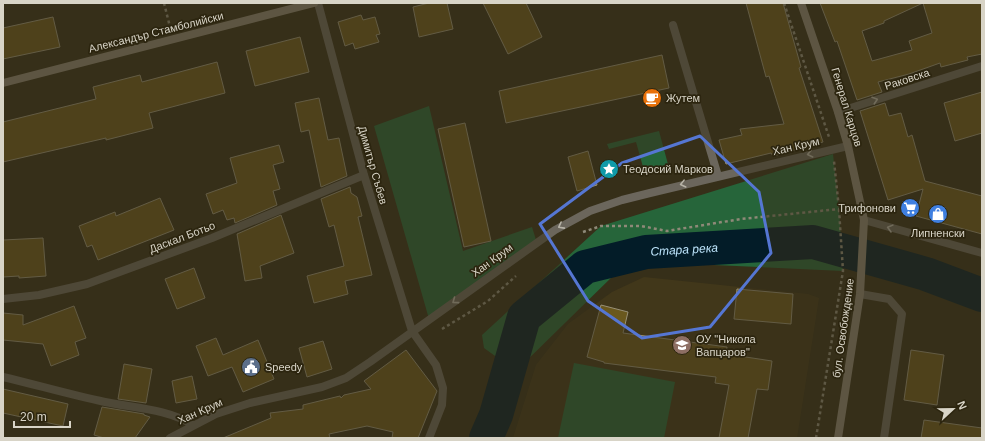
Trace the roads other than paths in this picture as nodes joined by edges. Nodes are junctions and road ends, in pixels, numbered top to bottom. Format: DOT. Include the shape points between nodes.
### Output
graph roads {
  1 [pos="314,3"];
  2 [pos="318,3"];
  3 [pos="801,3"];
  4 [pos="673,25"];
  5 [pos="982,66"];
  6 [pos="3,83"];
  7 [pos="838,112"];
  8 [pos="848,146"];
  9 [pos="364,175"];
  10 [pos="718,176"];
  11 [pos="864,220"];
  12 [pos="982,253"];
  13 [pos="860,294"];
  14 [pos="3,299"];
  15 [pos="412,331"];
  16 [pos="3,377"];
  17 [pos="193,425"];
  18 [pos="170,438"];
  19 [pos="429,438"];
  20 [pos="838,438"];
  21 [pos="884,438"];
  1 -- 6 [label="main road, Александър Стамболийски"];
  2 -- 9 [label="street, Димитър Събев"];
  3 -- 7 [label="main road, Генерал Карцов"];
  4 -- 10 [label="street"];
  7 -- 5 [label="street, Раковска, one-way"];
  7 -- 8 [label="main road, Генерал Карцов"];
  8 -- 10 [label="street, Хан Крум, one-way"];
  8 -- 11 [label="main road, Генерал Карцов"];
  9 -- 14 [label="street, Даскал Ботьо" via="212,238 87,284 39,295"];
  9 -- 15 [label="street, Димитър Събев"];
  10 -- 15 [label="street, Хан Крум, one-way" via="622,200 590,211 555,230"];
  12 -- 11 [label="street, one-way"];
  11 -- 13 [label="main road, бул. Освобождение"];
  13 -- 20 [label="main road, бул. Освобождение"];
  13 -- 21 [label="street" via="889,300 902,314"];
  15 -- 17 [label="street, Хан Крум" via="346,378 322,387 236,407"];
  15 -- 19 [label="street, Димитър Събев" via="436,365 443,388 442,405"];
  16 -- 17 [label="street" via="103,402 166,413"];
  17 -- 18 [label="street, Хан Крум"];
}
